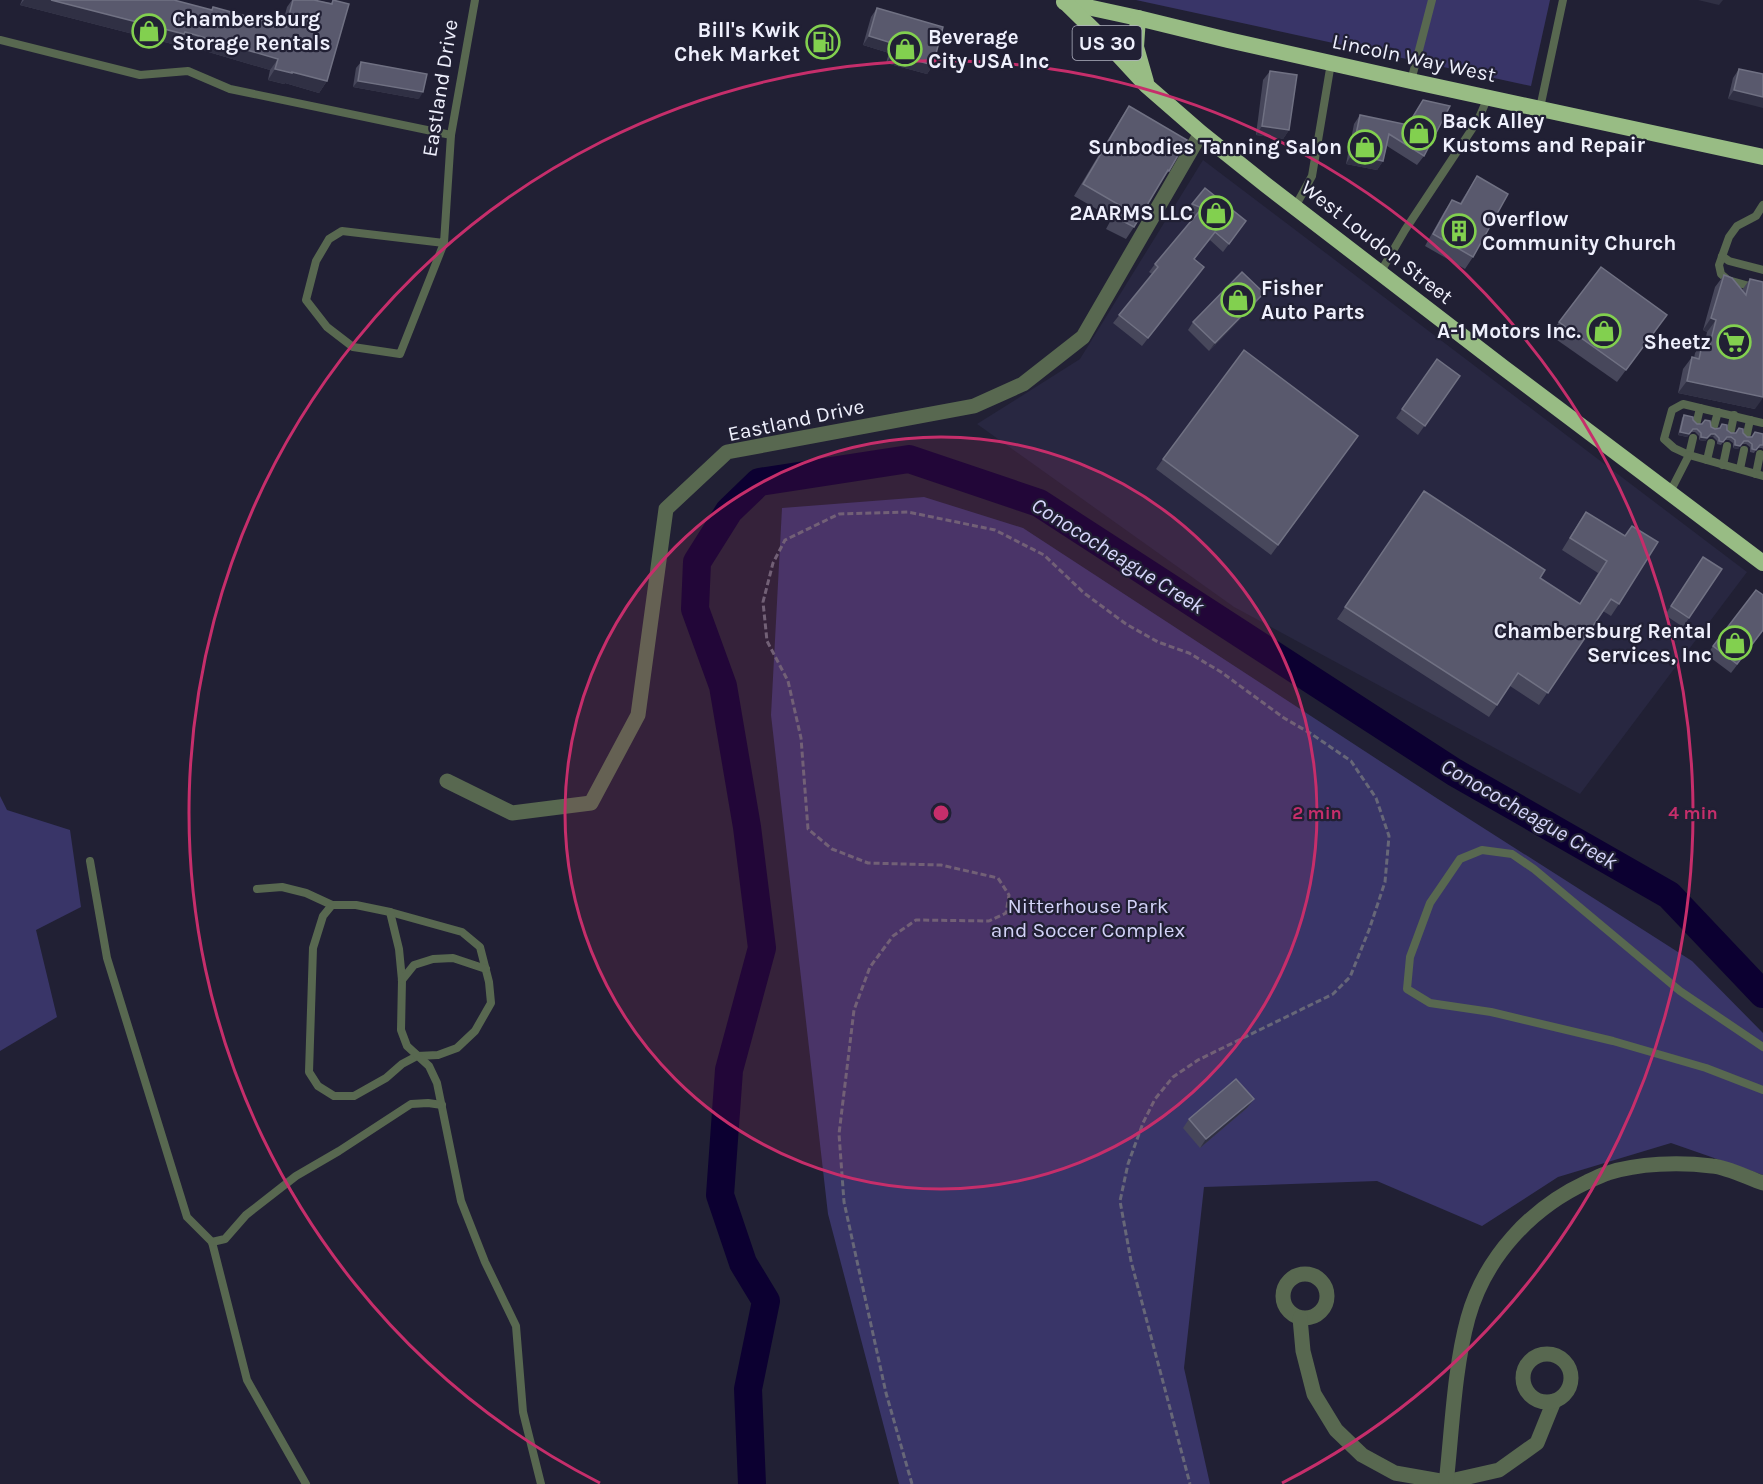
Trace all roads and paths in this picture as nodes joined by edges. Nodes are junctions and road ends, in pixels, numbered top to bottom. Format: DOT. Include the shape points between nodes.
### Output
graph roads {
  1 [pos="475,0"];
  2 [pos="1431,0"];
  3 [pos="1563,0"];
  4 [pos="1060,1"];
  5 [pos="1138,18"];
  6 [pos="0,40"];
  7 [pos="1332,63"];
  8 [pos="1412,81"];
  9 [pos="1147,86"];
  10 [pos="1488,97"];
  11 [pos="1540,108"];
  12 [pos="1202,133"];
  13 [pos="451,135"];
  14 [pos="1763,157"];
  15 [pos="1763,205"];
  16 [pos="1295,207"];
  17 [pos="444,243"];
  18 [pos="1722,256"];
  19 [pos="1763,270"];
  20 [pos="1380,273"];
  21 [pos="1763,290"];
  22 [pos="1700,408"];
  23 [pos="1718,412"];
  24 [pos="1734,416"];
  25 [pos="1750,420"];
  26 [pos="1697,421"];
  27 [pos="1763,423"];
  28 [pos="1714,426"];
  29 [pos="1731,430"];
  30 [pos="1747,434"];
  31 [pos="1693,438"];
  32 [pos="1710,442"];
  33 [pos="1727,447"];
  34 [pos="1744,450"];
  35 [pos="1760,454"];
  36 [pos="1689,455"];
  37 [pos="1707,460"];
  38 [pos="1723,465"];
  39 [pos="1740,469"];
  40 [pos="1759,475"];
  41 [pos="1670,492"];
  42 [pos="1763,563"];
  43 [pos="447,781"];
  44 [pos="90,861"];
  45 [pos="257,889"];
  46 [pos="332,905"];
  47 [pos="390,912"];
  48 [pos="486,969"];
  49 [pos="402,980"];
  50 [pos="1763,1047"];
  51 [pos="417,1056"];
  52 [pos="1763,1090"];
  53 [pos="442,1105"];
  54 [pos="1763,1184"];
  55 [pos="212,1242"];
  56 [pos="1300,1318"];
  57 [pos="1554,1401"];
  58 [pos="1446,1483"];
  59 [pos="306,1484"];
  60 [pos="541,1484"];
  61 [pos="912,1484"];
  62 [pos="1190,1484"];
  1 -- 13 [label="lane, Eastland Drive"];
  2 -- 8 [label="lane"];
  3 -- 11 [label="lane"];
  4 -- 5 [label="highway, Lincoln Way West / US 30"];
  4 -- 9 [label="highway, West Loudon Street / US 30"];
  5 -- 7 [label="highway, Lincoln Way West / US 30"];
  5 -- 9 [label="highway" via="1136,47"];
  6 -- 13 [label="lane" via="140,75 188,72 230,89"];
  7 -- 8 [label="highway, Lincoln Way West / US 30"];
  7 -- 16 [label="lane" via="1312,176"];
  8 -- 10 [label="highway, Lincoln Way West / US 30"];
  9 -- 12 [label="highway, West Loudon Street / US 30"];
  10 -- 11 [label="highway, Lincoln Way West / US 30"];
  10 -- 20 [label="lane" via="1478,120"];
  11 -- 14 [label="highway, Lincoln Way West / US 30"];
  12 -- 16 [label="highway, West Loudon Street / US 30"];
  12 -- 43 [label="street, Eastland Drive" via="1083,337 1023,384 974,406 727,453 666,509 638,715 591,803 512,813"];
  13 -- 17 [label="lane, Eastland Drive"];
  15 -- 18 [label="lane" via="1756,216 1737,226"];
  16 -- 20 [label="highway, West Loudon Street / US 30"];
  17 -- 17 [label="lane, Eastland Drive" via="342,231 329,239 316,261 306,300 327,327 353,347 400,354"];
  18 -- 19 [label="lane"];
  18 -- 21 [label="lane" via="1721,274 1728,280"];
  20 -- 41 [label="highway, West Loudon Street / US 30"];
  22 -- 23 [label="lane"];
  22 -- 26 [label="lane"];
  22 -- 36 [label="lane" via="1683,404 1672,410 1664,439"];
  23 -- 24 [label="lane"];
  23 -- 28 [label="lane"];
  24 -- 25 [label="lane"];
  24 -- 29 [label="lane"];
  25 -- 27 [label="lane"];
  25 -- 30 [label="lane"];
  31 -- 36 [label="lane"];
  32 -- 37 [label="lane"];
  33 -- 38 [label="lane"];
  34 -- 39 [label="lane"];
  35 -- 40 [label="lane"];
  36 -- 37 [label="lane"];
  36 -- 41 [label="lane"];
  37 -- 38 [label="lane"];
  38 -- 39 [label="lane"];
  39 -- 40 [label="lane"];
  41 -- 42 [label="highway, West Loudon Street / US 30"];
  44 -- 55 [label="lane" via="107,958 187,1217"];
  45 -- 46 [label="lane" via="282,886"];
  46 -- 47 [label="lane"];
  46 -- 51 [label="lane" via="323,916 313,948 309,1072 318,1086 334,1096 354,1096"];
  47 -- 48 [label="lane" via="462,932 480,947"];
  47 -- 49 [label="lane"];
  48 -- 49 [label="lane" via="453,958 433,959 414,965"];
  48 -- 51 [label="lane" via="491,1003 475,1031 457,1048 438,1055"];
  49 -- 51 [label="lane" via="401,1030 407,1046"];
  50 -- 52 [label="lane" via="1680,990 1512,854 1482,850 1460,860 1430,903 1410,957 1407,989 1430,1003 1491,1012 1613,1041 1706,1068"];
  51 -- 53 [label="lane" via="429,1066"];
  53 -- 55 [label="lane" via="411,1104 296,1176 246,1215 225,1239"];
  53 -- 60 [label="lane" via="461,1201 516,1326 523,1412"];
  54 -- 58 [label="street" via="1714,1166 1658,1164 1608,1173 1580,1185 1554,1199 1524,1225 1484,1276 1468,1316"];
  55 -- 59 [label="lane" via="247,1380"];
  56 -- 58 [label="street" via="1303,1351 1314,1394 1336,1430 1362,1455 1395,1473"];
  57 -- 58 [label="street" via="1537,1443 1499,1470"];
  61 -- 62 [label="path" via="886,1393 844,1202 839,1134 854,1010 870,967 893,936 916,920 989,921 1006,913 1009,895 998,878 941,864 868,863 832,849 808,829 801,738 788,681 767,641 763,602 773,563 785,540 839,514 908,512 995,530 1044,555 1084,593 1126,624 1221,672 1351,761 1376,798 1389,836 1385,882 1350,977 1333,994 1198,1060 1173,1077 1155,1099 1128,1164 1120,1201 1131,1261"];
}
